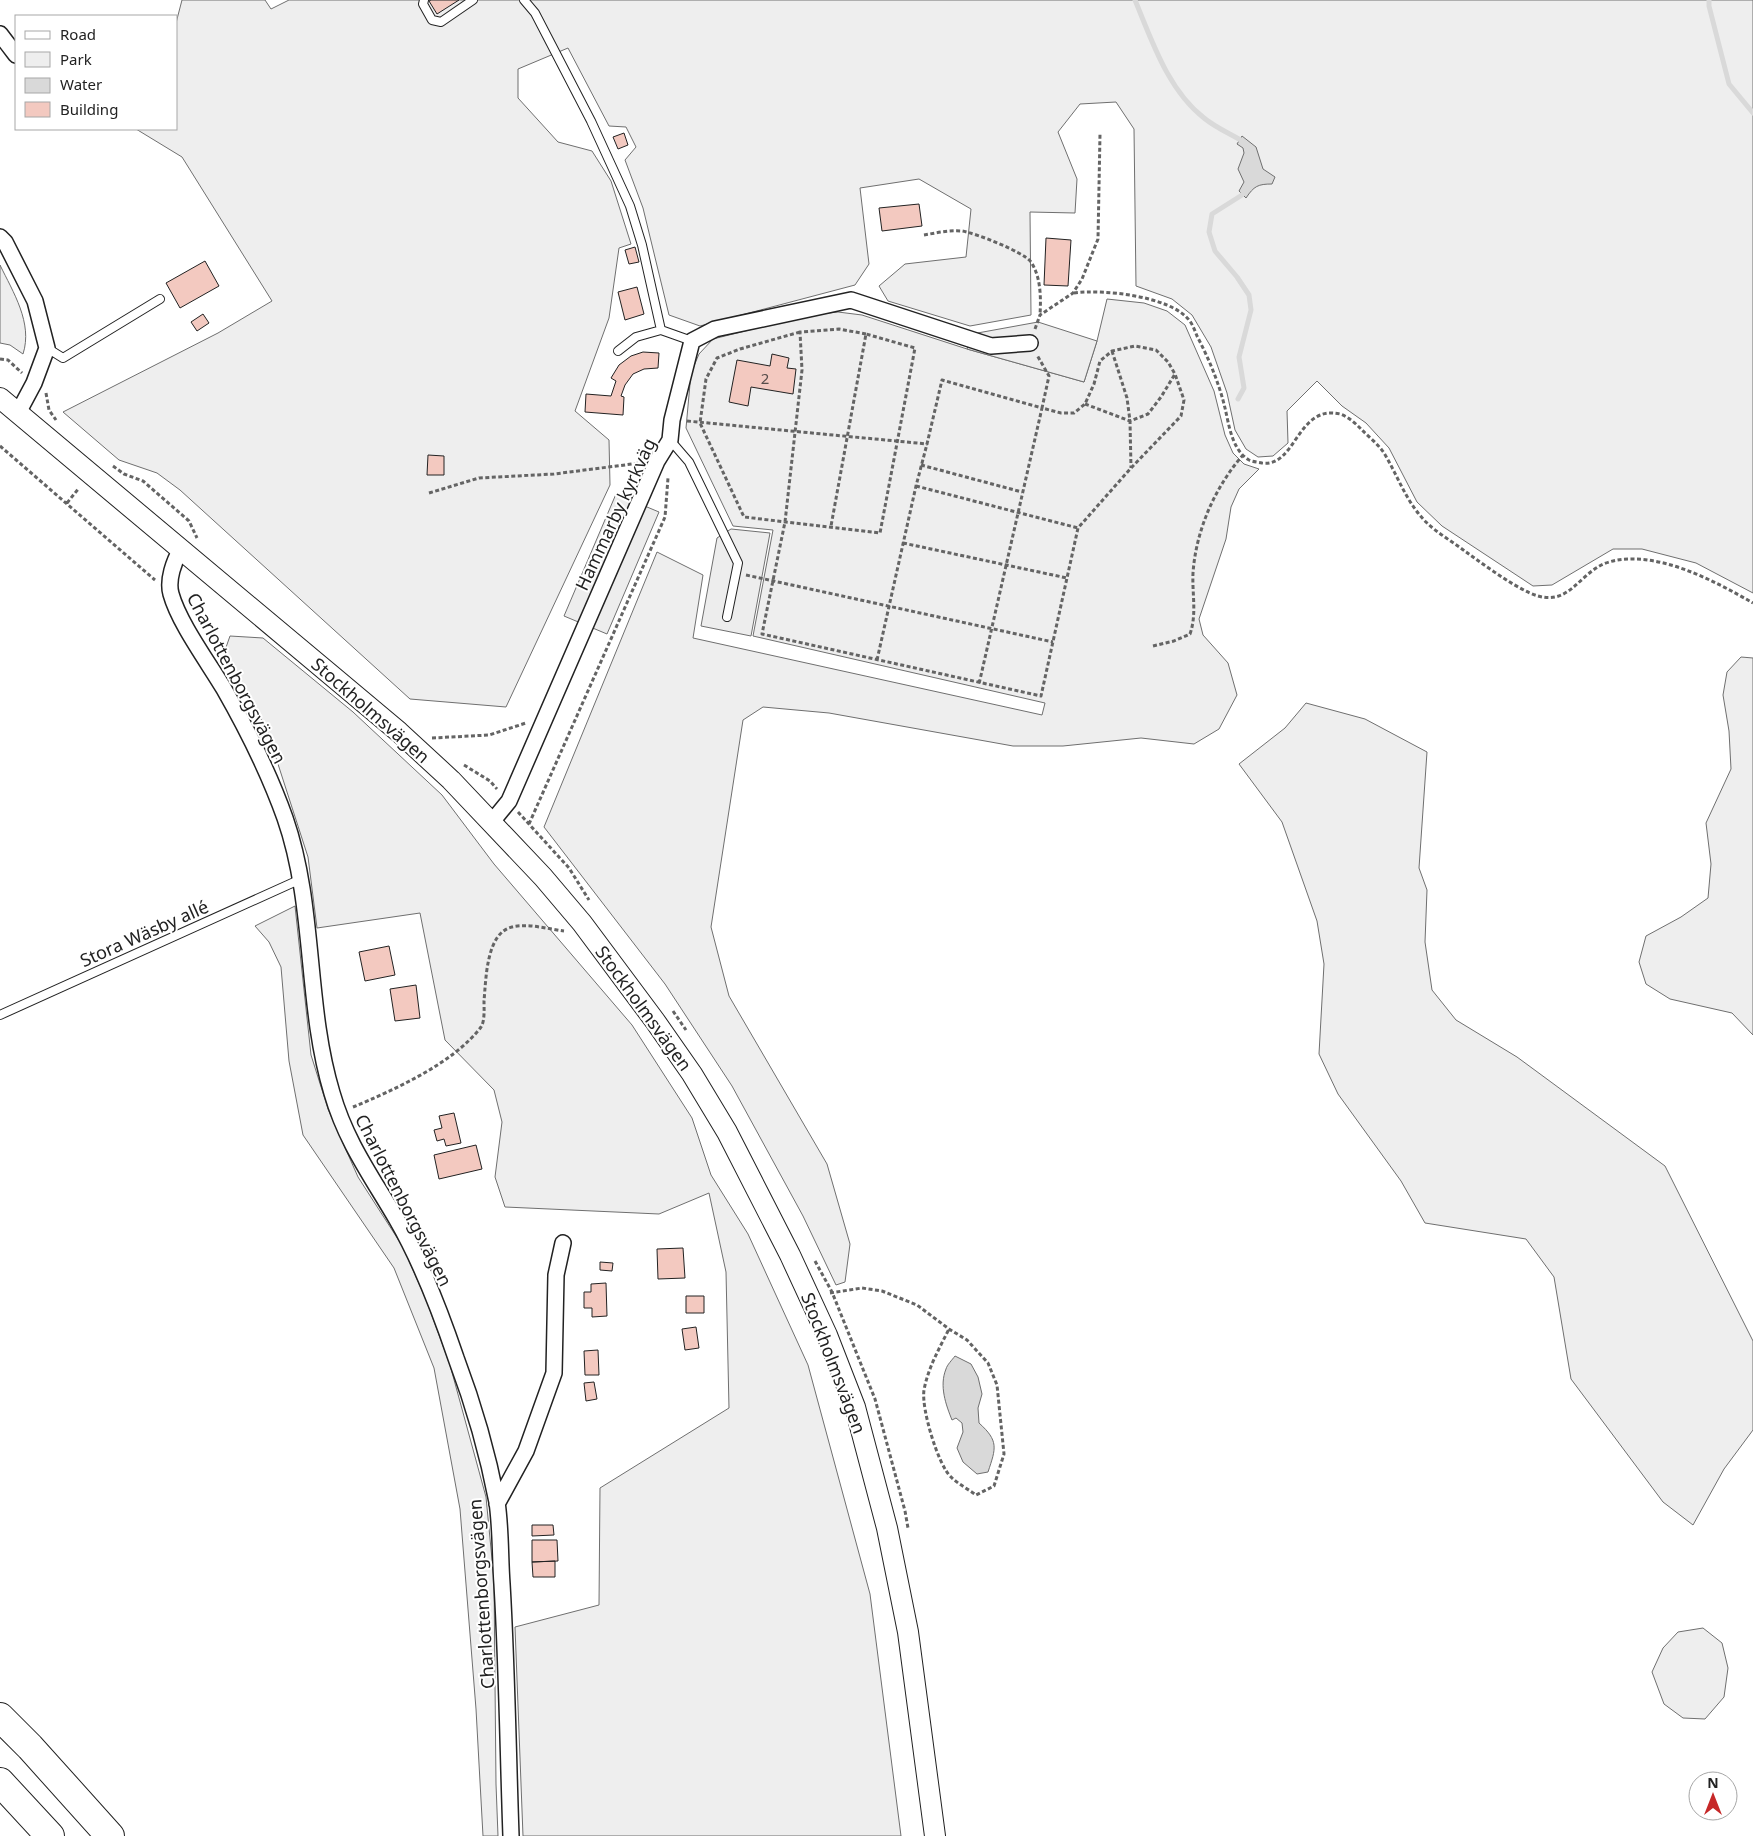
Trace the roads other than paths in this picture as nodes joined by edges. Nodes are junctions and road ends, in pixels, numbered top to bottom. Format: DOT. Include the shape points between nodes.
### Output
graph roads {
  1 [pos="424,0"];
  2 [pos="473,0"];
  3 [pos="524,0"];
  4 [pos="0,34"];
  5 [pos="15,54"];
  6 [pos="0,237"];
  7 [pos="160,299"];
  8 [pos="661,330"];
  9 [pos="692,341"];
  10 [pos="1030,343"];
  11 [pos="47,348"];
  12 [pos="618,351"];
  13 [pos="0,398"];
  14 [pos="18,413"];
  15 [pos="670,440"];
  16 [pos="181,549"];
  17 [pos="727,617"];
  18 [pos="491,822"];
  19 [pos="301,879"];
  20 [pos="0,1015"];
  21 [pos="563,1243"];
  22 [pos="497,1504"];
  23 [pos="0,1717"];
  24 [pos="0,1782"];
  25 [pos="50,1836"];
  26 [pos="110,1836"];
  27 [pos="511,1836"];
  28 [pos="935,1836"];
  1 -- 2 [label="lane" via="432,20 441,22"];
  3 -- 8 [label="lane" via="540,21 630,206"];
  4 -- 5 [label="street"];
  6 -- 11 [label="street" via="35,301"];
  7 -- 11 [label="lane" via="63,358"];
  8 -- 9 [label="lane"];
  8 -- 12 [label="lane" via="636,337"];
  9 -- 10 [label="street" via="714,329 851,300 991,346"];
  9 -- 15 [label="street, Hammarby kyrkväg"];
  11 -- 14 [label="street"];
  13 -- 14 [label="street, Stockholmsvägen"];
  14 -- 16 [label="street, Stockholmsvägen"];
  15 -- 17 [label="lane" via="689,462 738,563"];
  15 -- 18 [label="street, Hammarby kyrkväg" via="657,461 509,801"];
  16 -- 18 [label="street, Stockholmsvägen" via="399,732"];
  16 -- 19 [label="street, Charlottenborgsvägen" via="173,562 170,591 182,620 254,743 291,836"];
  18 -- 28 [label="street, Stockholmsvägen" via="582,923 692,1074 727,1132 827,1335 854,1408 887,1528 908,1632"];
  19 -- 20 [label="lane, Stora Wäsby allé"];
  19 -- 22 [label="street, Charlottenborgsvägen" via="322,1058 338,1113 350,1142 398,1222 427,1281 457,1360"];
  21 -- 22 [label="street" via="556,1275 554,1373 526,1451"];
  22 -- 27 [label="street, Charlottenborgsvägen"];
  23 -- 26 [label="highway"];
  24 -- 25 [label="highway"];
}
